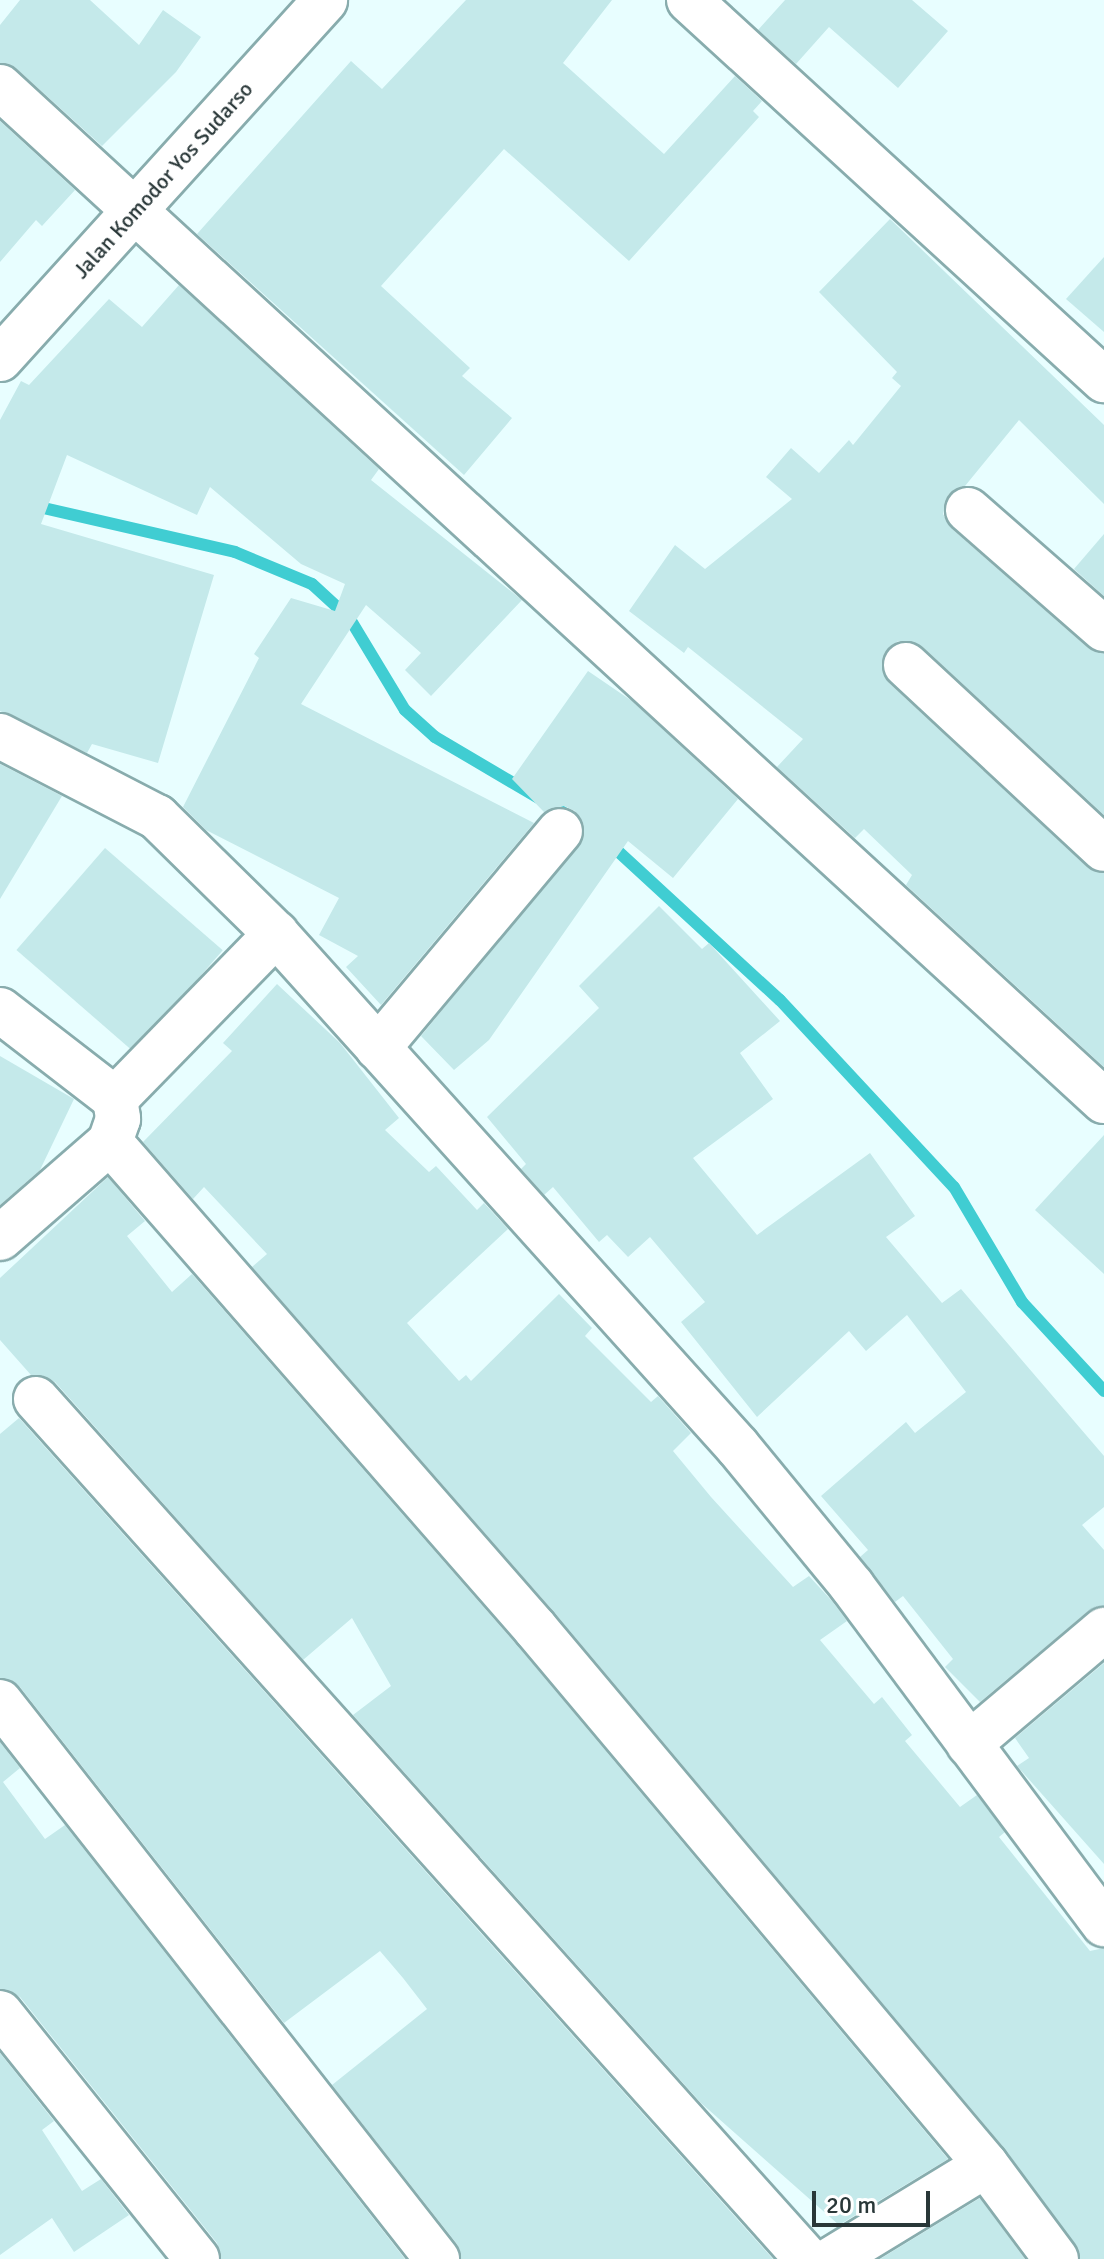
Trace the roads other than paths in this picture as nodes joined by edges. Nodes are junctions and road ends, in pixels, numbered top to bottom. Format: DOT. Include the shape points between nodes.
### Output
graph roads {
  1 [pos="325,0"];
  2 [pos="689,0"];
  3 [pos="0,87"];
  4 [pos="132,215"];
  5 [pos="6,340"];
  6 [pos="1104,380"];
  7 [pos="968,510"];
  8 [pos="1104,629"];
  9 [pos="906,665"];
  10 [pos="0,736"];
  11 [pos="560,831"];
  12 [pos="1104,849"];
  13 [pos="276,934"];
  14 [pos="0,1010"];
  15 [pos="378,1048"];
  16 [pos="115,1099"];
  17 [pos="1104,1101"];
  18 [pos="110,1142"];
  19 [pos="0,1238"];
  20 [pos="36,1399"];
  21 [pos="1104,1630"];
  22 [pos="0,1702"];
  23 [pos="969,1744"];
  24 [pos="1104,1924"];
  25 [pos="0,2013"];
  26 [pos="986,2165"];
  27 [pos="197,2259"];
  28 [pos="437,2259"];
  29 [pos="807,2259"];
  30 [pos="832,2259"];
  31 [pos="1056,2259"];
  1 -- 4 [label="street, Jalan Komodor Yos Sudarso"];
  2 -- 6 [label="street"];
  3 -- 4 [label="street"];
  4 -- 5 [label="street, Jalan Komodor Yos Sudarso"];
  4 -- 17 [label="street"];
  7 -- 8 [label="street"];
  9 -- 12 [label="street"];
  10 -- 13 [label="street" via="157,817"];
  11 -- 15 [label="street"];
  13 -- 15 [label="street"];
  13 -- 16 [label="street"];
  14 -- 16 [label="street"];
  15 -- 23 [label="street" via="738,1447 852,1586"];
  16 -- 18 [label="street" via="118,1119"];
  18 -- 19 [label="street"];
  18 -- 26 [label="street" via="535,1628"];
  20 -- 29 [label="street"];
  21 -- 23 [label="street"];
  22 -- 28 [label="street"];
  23 -- 24 [label="street"];
  25 -- 27 [label="street"];
  26 -- 30 [label="street"];
  26 -- 31 [label="street"];
}
